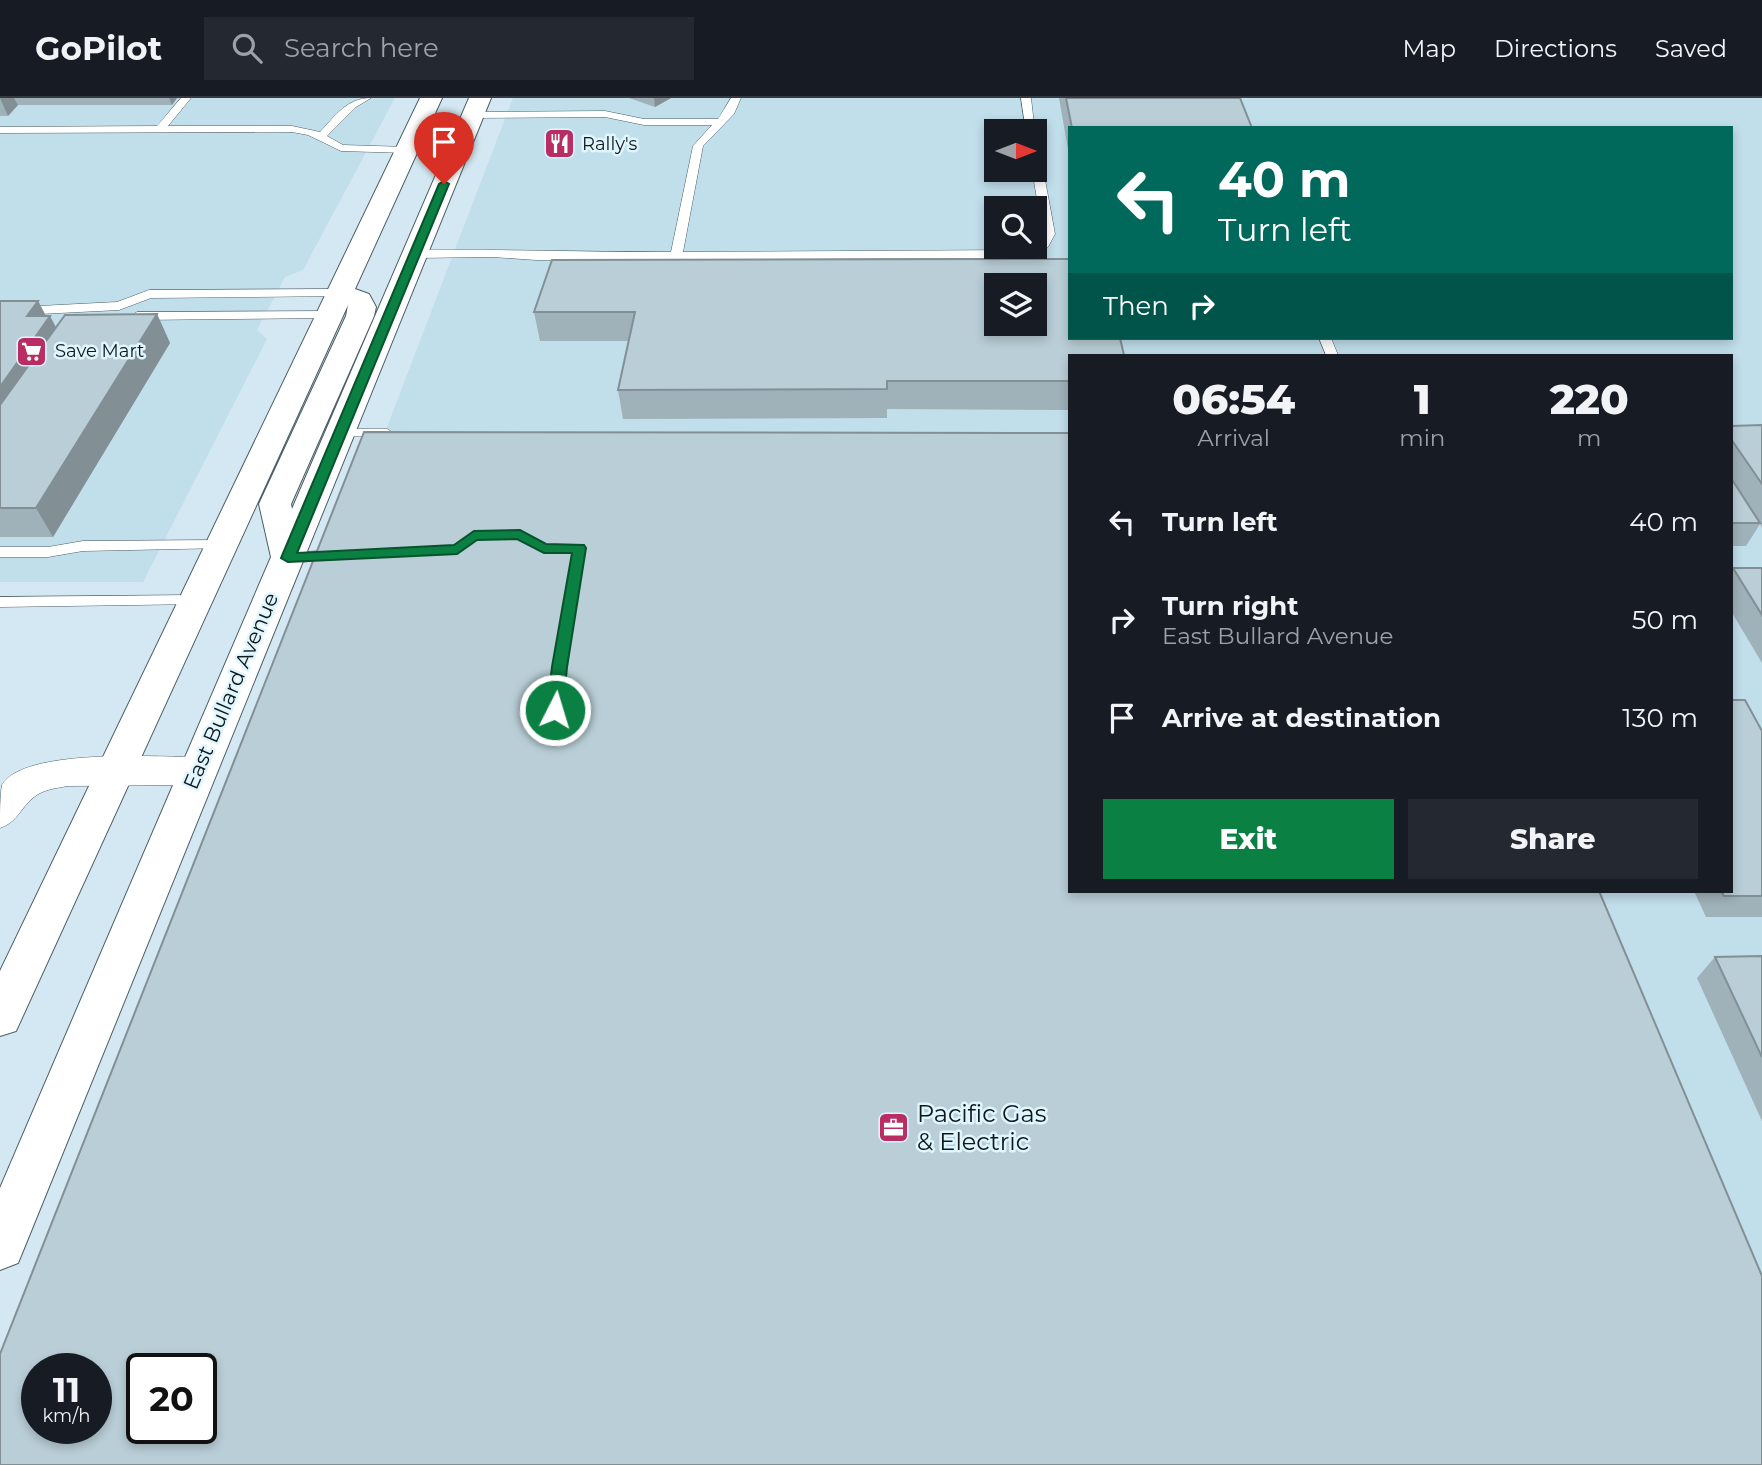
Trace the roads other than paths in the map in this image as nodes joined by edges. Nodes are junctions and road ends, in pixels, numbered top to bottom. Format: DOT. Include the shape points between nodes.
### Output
graph roads {
  1 [pos="186,98"];
  2 [pos="366,98"];
  3 [pos="431,98"];
  4 [pos="736,98"];
  5 [pos="1026,98"];
  6 [pos="350,100"];
  7 [pos="477,106"];
  8 [pos="1029,119"];
  9 [pos="719,122"];
  10 [pos="0,130"];
  11 [pos="160,130"];
  12 [pos="321,137"];
  13 [pos="407,150"];
  14 [pos="1040,182"];
  15 [pos="414,254"];
  16 [pos="676,256"];
  17 [pos="334,304"];
  18 [pos="118,306"];
  19 [pos="0,312"];
  20 [pos="340,433"];
  21 [pos="405,433"];
  22 [pos="221,545"];
  23 [pos="0,552"];
  24 [pos="347,554"];
  25 [pos="288,558"];
  26 [pos="196,600"];
  27 [pos="0,602"];
  28 [pos="197,771"];
  29 [pos="115,772"];
  30 [pos="0,813"];
  31 [pos="0,1017"];
  32 [pos="0,1246"];
  1 -- 11 [label="lane"];
  2 -- 6 [label="lane"];
  3 -- 13 [label="main road"];
  4 -- 9 [label="lane" via="730,114"];
  5 -- 8 [label="lane"];
  6 -- 12 [label="lane"];
  7 -- 9 [label="lane" via="607,110 644,122"];
  7 -- 15 [label="main road, East Bullard Avenue"];
  9 -- 16 [label="lane" via="698,146"];
  10 -- 11 [label="lane"];
  11 -- 12 [label="lane" via="292,129"];
  12 -- 13 [label="lane" via="353,150"];
  13 -- 17 [label="main road"];
  14 -- 16 [label="lane" via="1049,234 1044,245 1025,254"];
  15 -- 16 [label="lane"];
  15 -- 20 [label="main road, East Bullard Avenue"];
  17 -- 18 [label="lane" via="149,294"];
  17 -- 18 [label="lane" via="135,316"];
  17 -- 22 [label="main road"];
  17 -- 25 [label="main road" via="359,300 362,307 275,504"];
  18 -- 19 [label="lane"];
  20 -- 21 [label="lane"];
  20 -- 25 [label="main road, East Bullard Avenue"];
  22 -- 23 [label="lane"];
  22 -- 26 [label="main road"];
  24 -- 25 [label="lane"];
  25 -- 28 [label="main road, East Bullard Avenue"];
  26 -- 27 [label="lane"];
  26 -- 29 [label="main road"];
  28 -- 29 [label="street"];
  28 -- 32 [label="main road, East Bullard Avenue"];
  29 -- 30 [label="street" via="40,777 21,788"];
  29 -- 31 [label="main road"];
}
